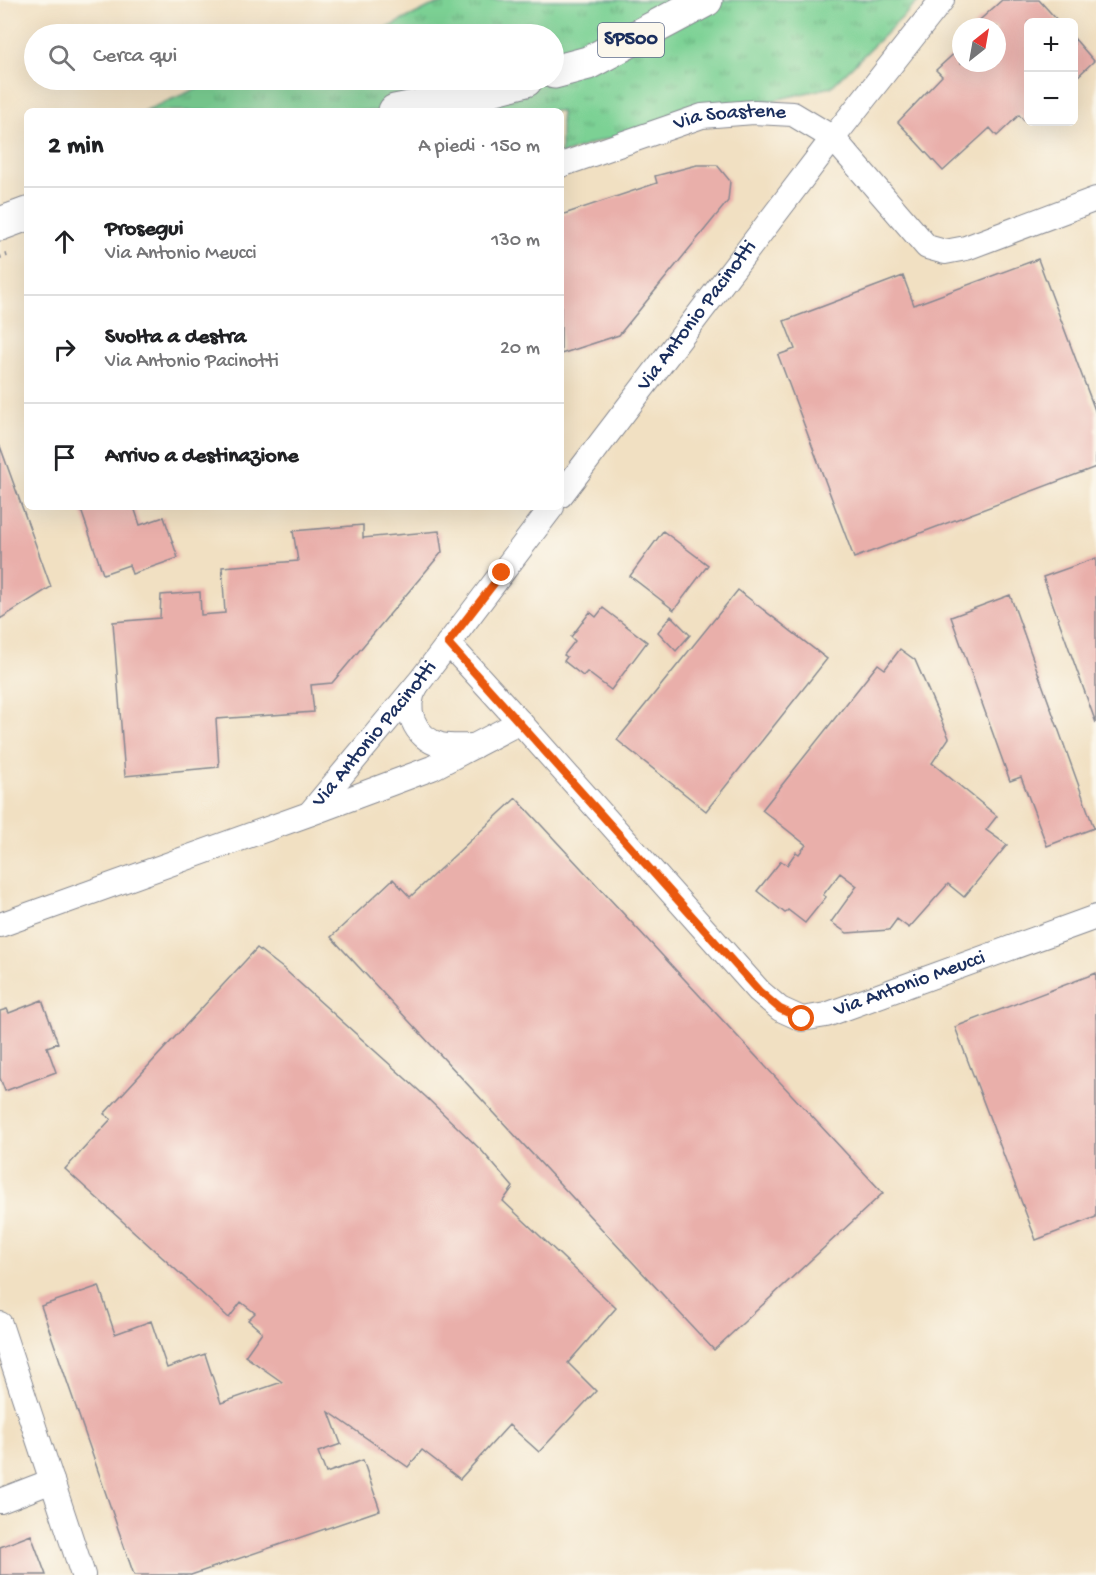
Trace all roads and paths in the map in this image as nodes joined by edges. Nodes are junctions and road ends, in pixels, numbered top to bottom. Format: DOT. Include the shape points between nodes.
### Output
graph roads {
  1 [pos="706,0"];
  2 [pos="942,0"];
  3 [pos="564,69"];
  4 [pos="487,90"];
  5 [pos="410,108"];
  6 [pos="833,138"];
  7 [pos="564,164"];
  8 [pos="1096,199"];
  9 [pos="24,215"];
  10 [pos="0,224"];
  11 [pos="564,491"];
  12 [pos="550,510"];
  13 [pos="448,643"];
  14 [pos="420,681"];
  15 [pos="520,722"];
  16 [pos="474,746"];
  17 [pos="309,814"];
  18 [pos="1096,916"];
  19 [pos="0,925"];
  20 [pos="0,1324"];
  21 [pos="52,1481"];
  22 [pos="0,1501"];
  23 [pos="83,1575"];
  1 -- 3 [label="main road, SP500" via="588,63"];
  2 -- 6 [label="street"];
  4 -- 5 [label="main road"];
  6 -- 7 [label="street, Via Soastene" via="793,114 702,116"];
  6 -- 8 [label="street, Via Soastene" via="927,247 945,252 966,248"];
  6 -- 11 [label="street, Via Antonio Pacinotti"];
  9 -- 10 [label="main road"];
  12 -- 13 [label="street, Via Antonio Pacinotti"];
  13 -- 14 [label="street, Via Antonio Pacinotti"];
  13 -- 15 [label="street, Via Antonio Meucci"];
  14 -- 16 [label="street" via="412,692 410,706 419,731 442,745"];
  14 -- 17 [label="street, Via Antonio Pacinotti"];
  15 -- 16 [label="street"];
  15 -- 18 [label="street, Via Antonio Meucci" via="759,991 780,1009 802,1019 826,1015"];
  16 -- 17 [label="street" via="432,768"];
  17 -- 19 [label="street, Via Antonio Pacinotti"];
  20 -- 21 [label="street"];
  21 -- 22 [label="street"];
  21 -- 23 [label="street"];
}
